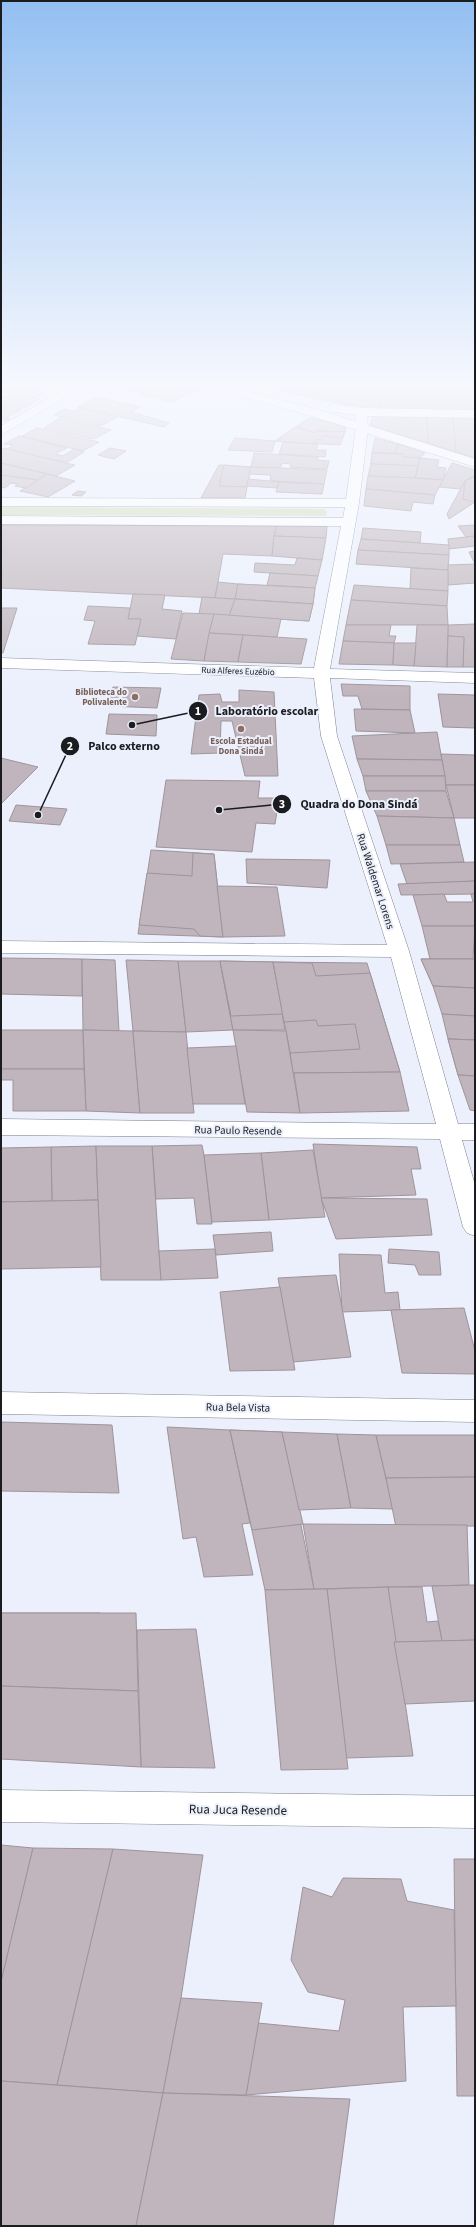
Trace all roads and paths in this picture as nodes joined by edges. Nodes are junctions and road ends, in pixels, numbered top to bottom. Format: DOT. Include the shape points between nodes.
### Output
graph roads {
  1 [pos="354,491"];
  2 [pos="1,502"];
  3 [pos="352,503"];
  4 [pos="1,520"];
  5 [pos="348,522"];
  6 [pos="1,663"];
  7 [pos="321,673"];
  8 [pos="475,678"];
  9 [pos="1,947"];
  10 [pos="399,951"];
  11 [pos="1,1127"];
  12 [pos="449,1132"];
  13 [pos="475,1132"];
  14 [pos="475,1227"];
  15 [pos="1,1403"];
  16 [pos="475,1412"];
  17 [pos="1,1806"];
  18 [pos="475,1812"];
  1 -- 3 [label="street, Rua Waldemar Lorens"];
  2 -- 3 [label="street"];
  3 -- 5 [label="street, Rua Waldemar Lorens"];
  4 -- 5 [label="street"];
  5 -- 7 [label="street, Rua Waldemar Lorens"];
  6 -- 7 [label="street, Rua Alferes Euzébio"];
  7 -- 8 [label="street, Rua Alferes Euzébio"];
  7 -- 10 [label="street, Rua Waldemar Lorens" via="329,736"];
  9 -- 10 [label="street"];
  10 -- 12 [label="street, Rua Waldemar Lorens"];
  11 -- 12 [label="street, Rua Paulo Resende"];
  12 -- 13 [label="street, Rua Paulo Resende"];
  12 -- 14 [label="street, Rua Waldemar Lorens"];
  15 -- 16 [label="street, Rua Bela Vista"];
  17 -- 18 [label="street, Rua Juca Resende"];
}
